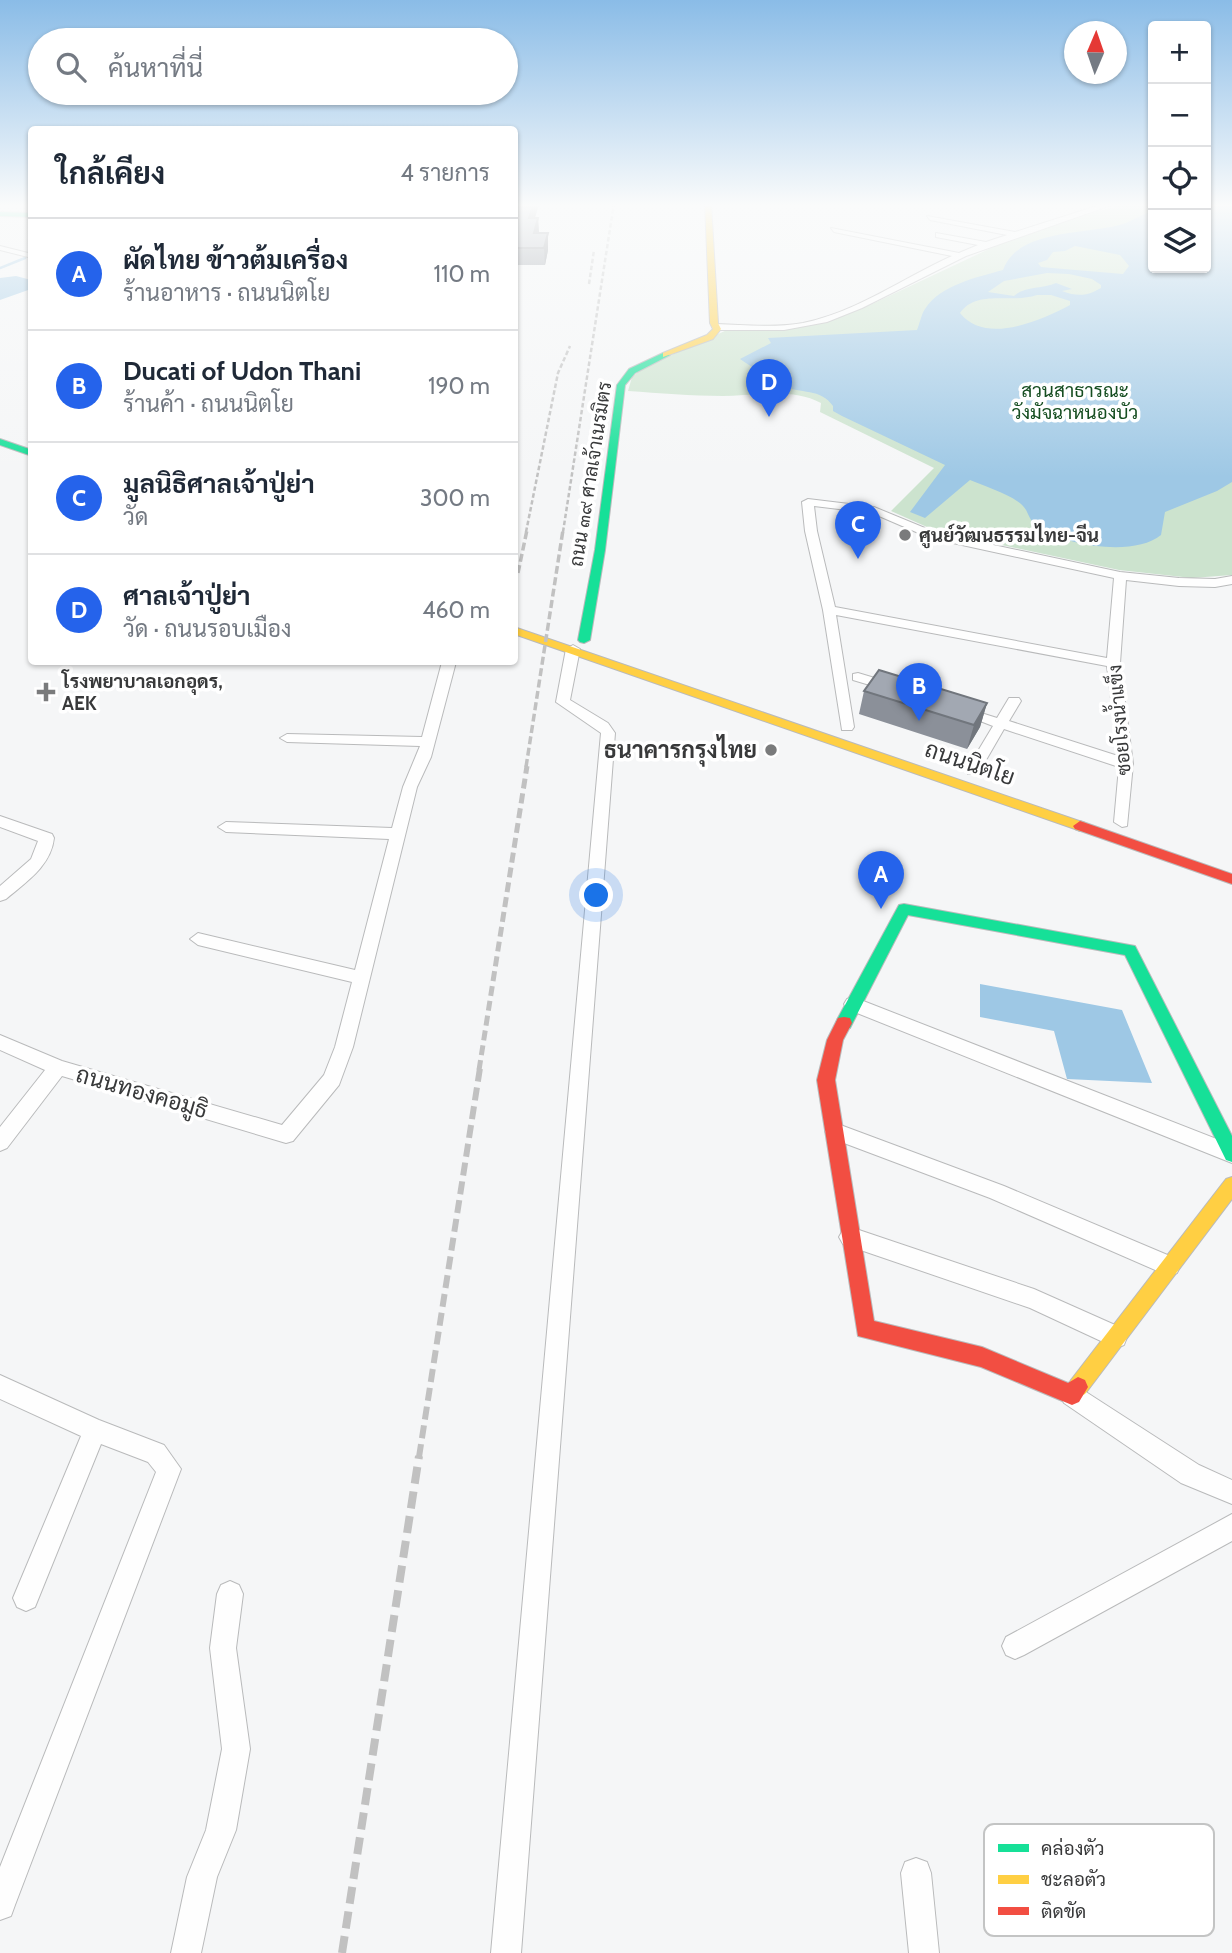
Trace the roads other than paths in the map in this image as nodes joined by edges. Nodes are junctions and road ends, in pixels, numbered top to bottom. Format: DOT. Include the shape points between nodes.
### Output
graph roads {
  1 [pos="714,294"];
  2 [pos="885,294"];
  3 [pos="716,327"];
  4 [pos="0,442"];
  5 [pos="28,452"];
  6 [pos="1119,576"];
  7 [pos="1232,580"];
  8 [pos="829,610"];
  9 [pos="518,617"];
  10 [pos="518,631"];
  11 [pos="579,645"];
  12 [pos="1113,663"];
  13 [pos="448,665"];
  14 [pos="858,677"];
  15 [pos="910,694"];
  16 [pos="1014,701"];
  17 [pos="949,706"];
  18 [pos="810,715"];
  19 [pos="1001,723"];
  20 [pos="851,732"];
  21 [pos="288,738"];
  22 [pos="428,742"];
  23 [pos="1126,764"];
  24 [pos="972,771"];
  25 [pos="0,821"];
  26 [pos="1121,822"];
  27 [pos="226,827"];
  28 [pos="398,834"];
  29 [pos="1232,879"];
  30 [pos="0,895"];
  31 [pos="198,939"];
  32 [pos="362,978"];
  33 [pos="853,1004"];
  34 [pos="0,1042"];
  35 [pos="58,1067"];
  36 [pos="835,1131"];
  37 [pos="0,1142"];
  38 [pos="1232,1154"];
  39 [pos="1232,1185"];
  40 [pos="850,1237"];
  41 [pos="1169,1266"];
  42 [pos="1116,1337"];
  43 [pos="0,1387"];
  44 [pos="1072,1395"];
  45 [pos="95,1430"];
  46 [pos="1232,1492"];
  47 [pos="1232,1527"];
  48 [pos="230,1594"];
  49 [pos="26,1598"];
  50 [pos="1015,1646"];
  51 [pos="916,1873"];
  52 [pos="0,1905"];
  53 [pos="186,1953"];
  54 [pos="506,1953"];
  55 [pos="924,1953"];
  1 -- 3 [label="main road"];
  2 -- 3 [label="street" via="810,324"];
  3 -- 11 [label="main road, ถนน ๓๙ ศาลเจ้าเนรมิตร" via="710,337 632,370 621,385 600,550"];
  4 -- 5 [label="main road"];
  6 -- 7 [label="street" via="1179,582"];
  6 -- 8 [label="street" via="934,536 874,510 808,502"];
  6 -- 12 [label="street, ซอยโรงน้ำแข็ง"];
  8 -- 12 [label="street"];
  8 -- 20 [label="street"];
  9 -- 11 [label="main road"];
  10 -- 11 [label="main road"];
  11 -- 18 [label="main road"];
  11 -- 20 [label="main road, ถนนนิตโย"];
  11 -- 54 [label="street" via="563,702 608,733"];
  12 -- 23 [label="street, ซอยโรงน้ำแข็ง"];
  13 -- 22 [label="street"];
  14 -- 15 [label="street"];
  16 -- 19 [label="street"];
  17 -- 19 [label="street"];
  19 -- 23 [label="street"];
  19 -- 24 [label="street"];
  20 -- 29 [label="main road, ถนนนิตโย"];
  21 -- 22 [label="street"];
  22 -- 28 [label="street"];
  23 -- 26 [label="street, ซอยโรงน้ำแข็ง"];
  25 -- 30 [label="street" via="46,838 47,848"];
  27 -- 28 [label="street"];
  28 -- 32 [label="street"];
  31 -- 32 [label="street"];
  32 -- 35 [label="street, ถนนทองคอมูธิ" via="332,1079 286,1135"];
  33 -- 36 [label="main road" via="835,1040 826,1080"];
  33 -- 38 [label="street"];
  33 -- 38 [label="main road" via="904,909 1130,950"];
  34 -- 35 [label="street, ถนนทองคอมูธิ"];
  35 -- 37 [label="street"];
  36 -- 40 [label="main road"];
  36 -- 41 [label="street" via="997,1192"];
  39 -- 41 [label="main road"];
  40 -- 42 [label="street" via="1034,1299"];
  40 -- 44 [label="main road" via="865,1329 982,1357"];
  41 -- 42 [label="main road"];
  42 -- 44 [label="main road"];
  43 -- 45 [label="street"];
  44 -- 46 [label="street" via="1190,1474"];
  45 -- 49 [label="street"];
  45 -- 52 [label="street" via="156,1453 169,1469"];
  47 -- 50 [label="street"];
  48 -- 53 [label="street" via="223,1648 236,1748 221,1830 202,1877"];
  51 -- 55 [label="street"];
}
